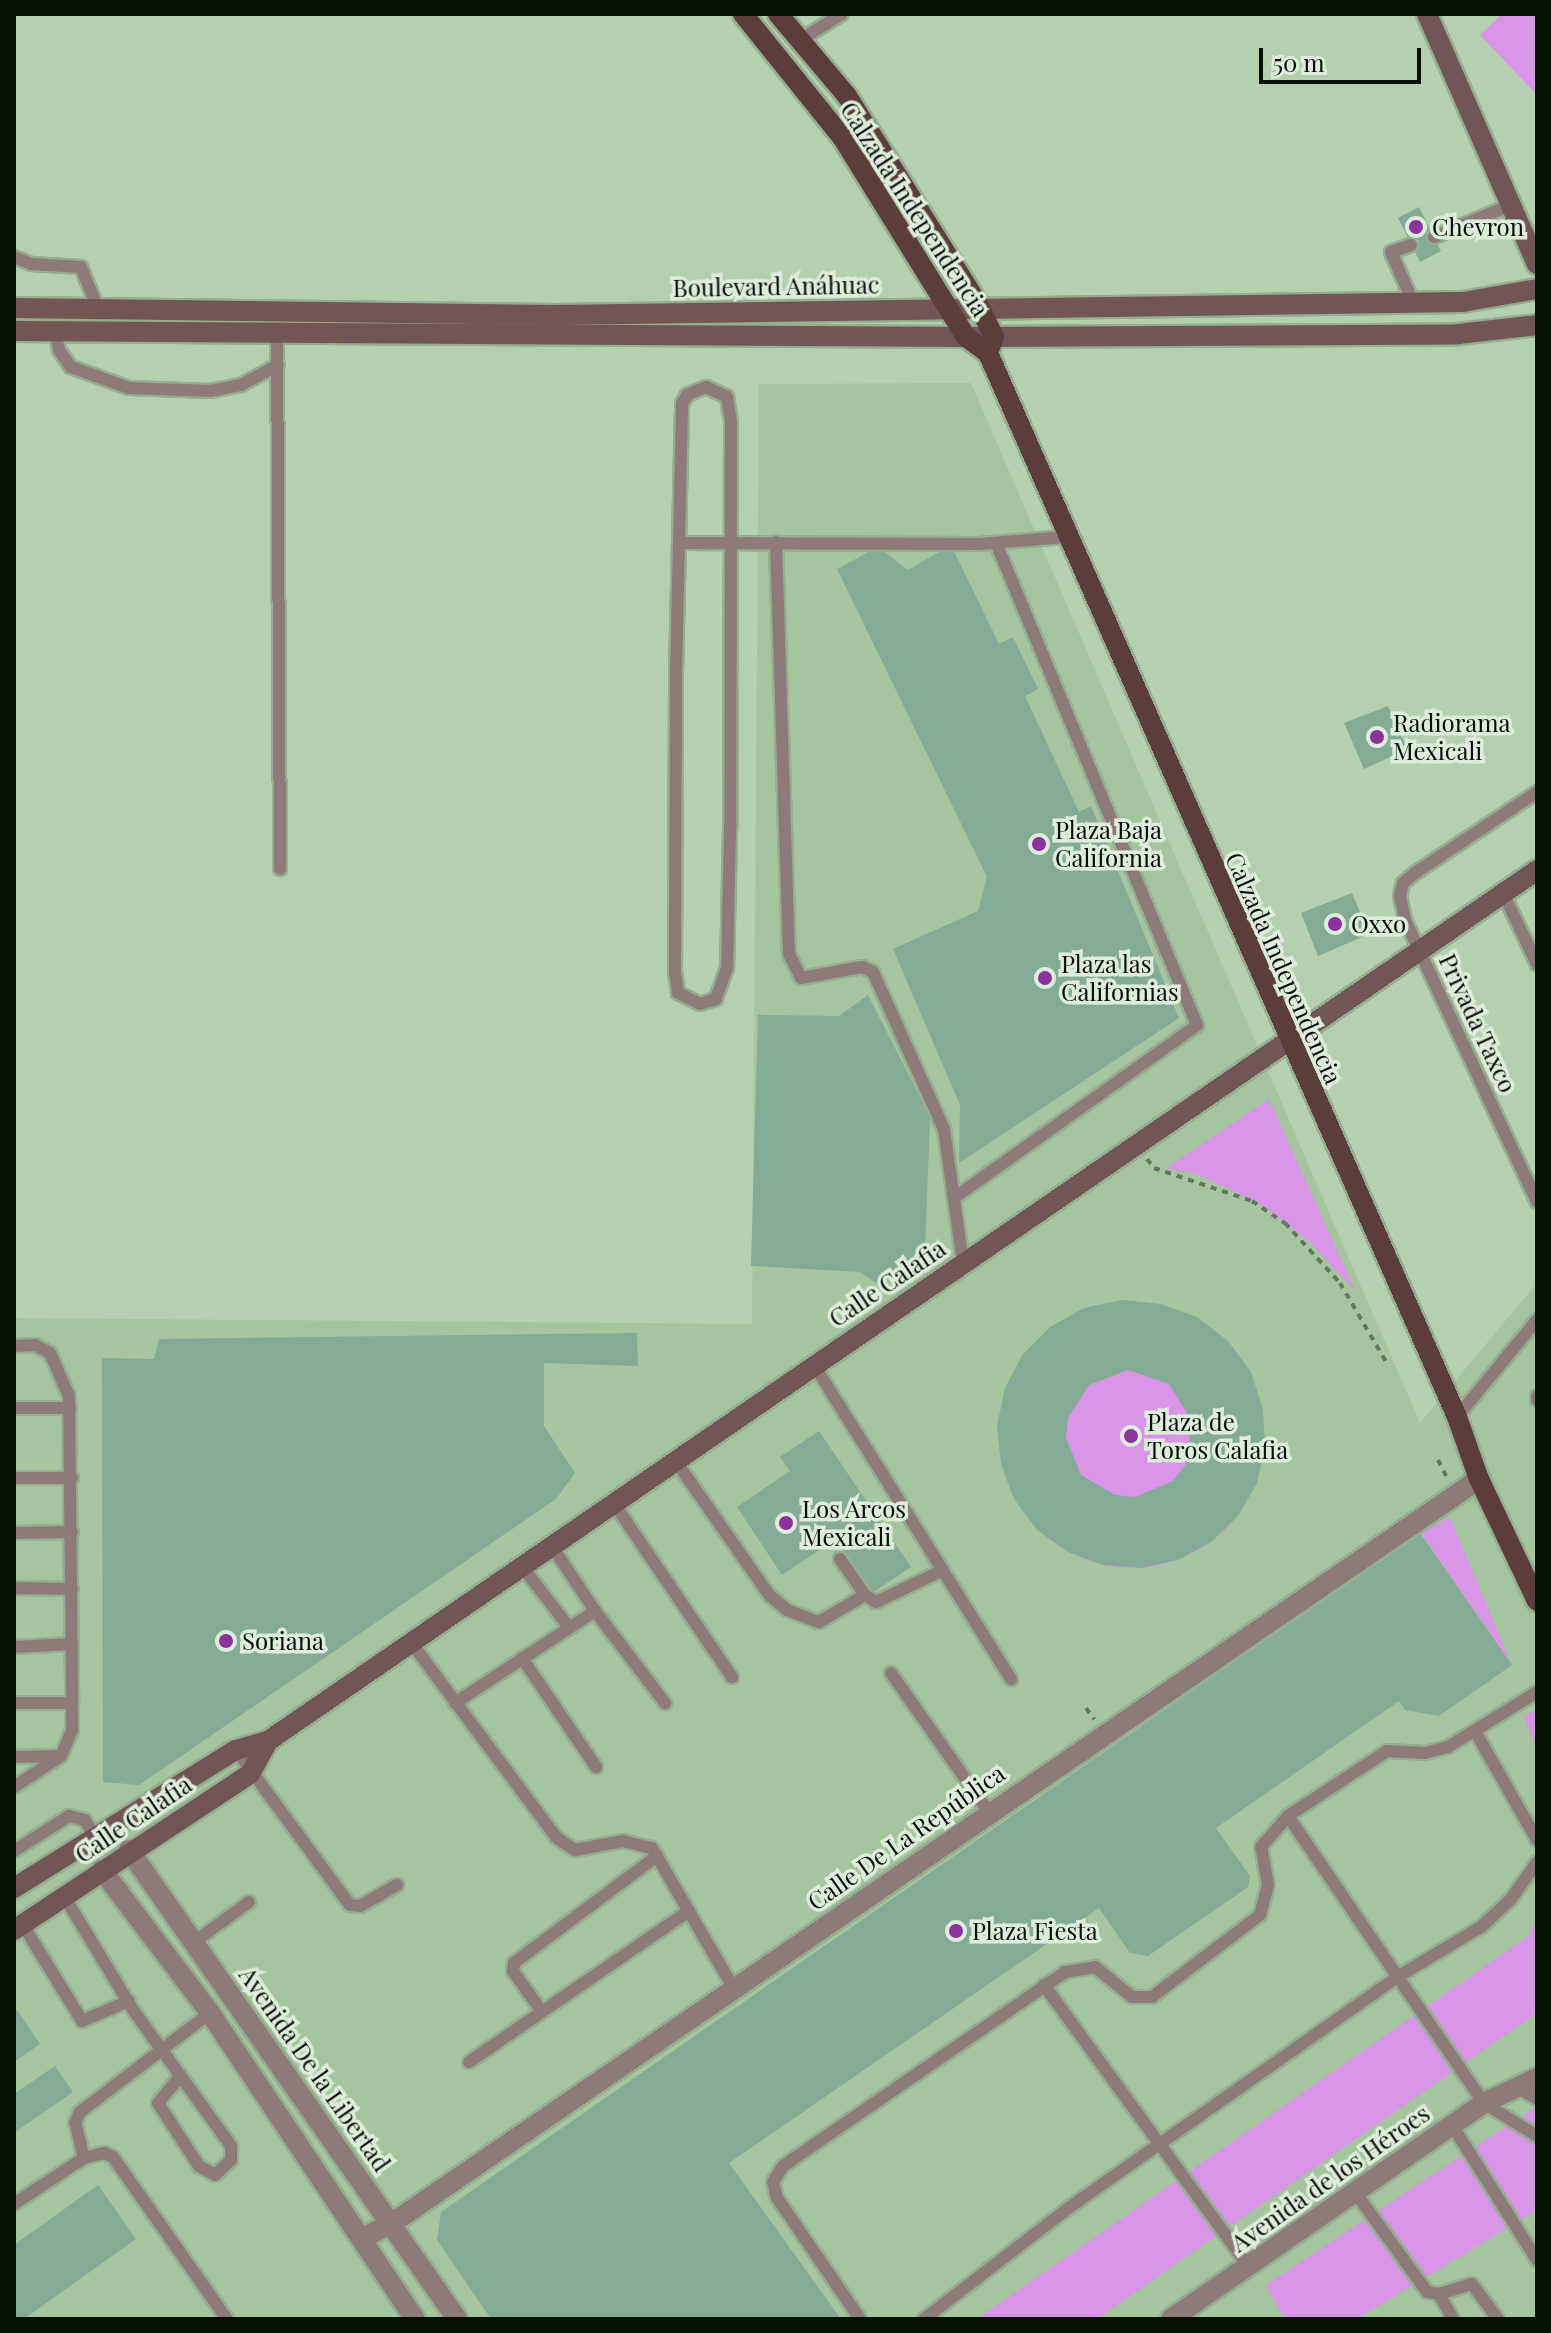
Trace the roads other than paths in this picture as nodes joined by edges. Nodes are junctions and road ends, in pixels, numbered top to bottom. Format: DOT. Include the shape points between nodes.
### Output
graph roads {
  1 [pos="743,14"];
  2 [pos="778,14"];
  3 [pos="842,14"];
  4 [pos="1427,14"];
  5 [pos="800,40"];
  6 [pos="1511,205"];
  7 [pos="1434,237"];
  8 [pos="1411,245"];
  9 [pos="14,257"];
  10 [pos="1537,264"];
  11 [pos="1537,289"];
  12 [pos="1413,302"];
  13 [pos="979,306"];
  14 [pos="14,308"];
  15 [pos="953,310"];
  16 [pos="99,311"];
  17 [pos="1537,325"];
  18 [pos="55,330"];
  19 [pos="277,330"];
  20 [pos="14,331"];
  21 [pos="966,337"];
  22 [pos="991,345"];
  23 [pos="278,365"];
  24 [pos="1066,537"];
  25 [pos="776,542"];
  26 [pos="680,543"];
  27 [pos="729,543"];
  28 [pos="996,543"];
  29 [pos="1537,792"];
  30 [pos="280,869"];
  31 [pos="1537,870"];
  32 [pos="1503,893"];
  33 [pos="1419,951"];
  34 [pos="1537,964"];
  35 [pos="1288,1041"];
  36 [pos="954,1198"];
  37 [pos="1537,1202"];
  38 [pos="963,1263"];
  39 [pos="1537,1320"];
  40 [pos="14,1346"];
  41 [pos="814,1365"];
  42 [pos="14,1408"];
  43 [pos="70,1408"];
  44 [pos="1457,1417"];
  45 [pos="675,1460"];
  46 [pos="14,1478"];
  47 [pos="72,1478"];
  48 [pos="1479,1479"];
  49 [pos="613,1502"];
  50 [pos="72,1532"];
  51 [pos="14,1533"];
  52 [pos="551,1545"];
  53 [pos="840,1559"];
  54 [pos="521,1565"];
  55 [pos="943,1570"];
  56 [pos="14,1588"];
  57 [pos="72,1589"];
  58 [pos="865,1595"];
  59 [pos="1537,1601"];
  60 [pos="595,1611"];
  61 [pos="568,1626"];
  62 [pos="410,1641"];
  63 [pos="72,1644"];
  64 [pos="14,1647"];
  65 [pos="522,1658"];
  66 [pos="891,1673"];
  67 [pos="732,1677"];
  68 [pos="1011,1679"];
  69 [pos="1537,1692"];
  70 [pos="14,1703"];
  71 [pos="72,1703"];
  72 [pos="455,1703"];
  73 [pos="665,1703"];
  74 [pos="1476,1733"];
  75 [pos="268,1741"];
  76 [pos="236,1750"];
  77 [pos="61,1756"];
  78 [pos="14,1757"];
  79 [pos="596,1767"];
  80 [pos="250,1774"];
  81 [pos="14,1787"];
  82 [pos="988,1811"];
  83 [pos="1288,1816"];
  84 [pos="95,1838"];
  85 [pos="1537,1840"];
  86 [pos="129,1850"];
  87 [pos="14,1851"];
  88 [pos="657,1856"];
  89 [pos="1537,1862"];
  90 [pos="102,1870"];
  91 [pos="397,1885"];
  92 [pos="14,1888"];
  93 [pos="64,1896"];
  94 [pos="249,1902"];
  95 [pos="689,1911"];
  96 [pos="18,1927"];
  97 [pos="194,1942"];
  98 [pos="1399,1976"];
  99 [pos="1044,1985"];
  100 [pos="734,1989"];
  101 [pos="129,2001"];
  102 [pos="542,2012"];
  103 [pos="210,2013"];
  104 [pos="161,2049"];
  105 [pos="469,2062"];
  106 [pos="1537,2064"];
  107 [pos="180,2077"];
  108 [pos="1525,2083"];
  109 [pos="1537,2099"];
  110 [pos="1484,2103"];
  111 [pos="1452,2125"];
  112 [pos="1537,2136"];
  113 [pos="1160,2145"];
  114 [pos="84,2158"];
  115 [pos="1355,2192"];
  116 [pos="14,2204"];
  117 [pos="391,2224"];
  118 [pos="1520,2233"];
  119 [pos="1537,2235"];
  120 [pos="363,2238"];
  121 [pos="1537,2260"];
  122 [pos="1248,2266"];
  123 [pos="1439,2294"];
  124 [pos="227,2319"];
  125 [pos="415,2319"];
  126 [pos="457,2319"];
  127 [pos="860,2319"];
  128 [pos="924,2319"];
  129 [pos="1171,2319"];
  130 [pos="1453,2319"];
  131 [pos="1498,2319"];
  1 -- 15 [label="main road, Calzada Independencia" via="842,137"];
  2 -- 5 [label="main road, Calzada Independencia"];
  3 -- 5 [label="lane"];
  4 -- 6 [label="main road"];
  5 -- 13 [label="main road, Calzada Independencia" via="847,96"];
  6 -- 7 [label="lane"];
  6 -- 10 [label="main road"];
  8 -- 12 [label="lane" via="1391,252"];
  9 -- 16 [label="lane" via="31,264 81,267"];
  11 -- 12 [label="main road, Boulevard Anáhuac" via="1463,302"];
  12 -- 13 [label="main road, Boulevard Anáhuac"];
  13 -- 15 [label="main road, Boulevard Anáhuac"];
  13 -- 22 [label="main road, Calzada Independencia"];
  14 -- 16 [label="main road, Boulevard Anáhuac"];
  15 -- 16 [label="main road, Boulevard Anáhuac" via="555,315"];
  15 -- 21 [label="main road, Calzada Independencia"];
  17 -- 22 [label="main road" via="1458,334"];
  18 -- 19 [label="main road, Boulevard Anáhuac"];
  18 -- 20 [label="main road, Boulevard Anáhuac"];
  18 -- 23 [label="lane" via="59,350 71,367 129,388 210,391 241,385"];
  19 -- 21 [label="main road, Boulevard Anáhuac"];
  19 -- 23 [label="lane"];
  21 -- 22 [label="main road, Calzada Independencia"];
  22 -- 24 [label="main road, Calzada Independencia"];
  23 -- 30 [label="lane"];
  24 -- 28 [label="lane"];
  24 -- 35 [label="main road, Calzada Independencia"];
  25 -- 27 [label="lane"];
  25 -- 28 [label="lane"];
  25 -- 36 [label="lane" via="789,954 801,978 862,967 873,972 939,1114"];
  26 -- 27 [label="lane"];
  26 -- 27 [label="lane" via="682,404 687,395 706,387 727,397 730,406"];
  26 -- 27 [label="lane" via="675,972 678,993 700,1004 716,999 727,968"];
  28 -- 36 [label="lane" via="1197,1025"];
  29 -- 33 [label="lane, Privada Taxco" via="1403,883 1405,920"];
  31 -- 32 [label="main road, Calle Calafia"];
  32 -- 33 [label="main road, Calle Calafia"];
  32 -- 34 [label="lane"];
  33 -- 35 [label="main road, Calle Calafia"];
  33 -- 37 [label="lane, Privada Taxco"];
  35 -- 38 [label="main road, Calle Calafia"];
  35 -- 44 [label="main road, Calzada Independencia"];
  36 -- 38 [label="lane"];
  38 -- 41 [label="main road, Calle Calafia"];
  39 -- 44 [label="lane"];
  40 -- 43 [label="lane" via="35,1345 50,1353"];
  41 -- 45 [label="main road, Calle Calafia"];
  41 -- 55 [label="lane"];
  42 -- 43 [label="lane"];
  43 -- 47 [label="lane"];
  44 -- 48 [label="main road, Calzada Independencia"];
  45 -- 49 [label="main road, Calle Calafia"];
  45 -- 58 [label="lane" via="770,1596 787,1610 819,1622"];
  46 -- 47 [label="lane"];
  47 -- 50 [label="lane"];
  48 -- 59 [label="main road, Calzada Independencia"];
  48 -- 82 [label="street, Calle De La República"];
  49 -- 52 [label="main road, Calle Calafia"];
  49 -- 67 [label="lane"];
  50 -- 51 [label="lane"];
  50 -- 57 [label="lane"];
  52 -- 54 [label="main road, Calle Calafia"];
  52 -- 60 [label="lane"];
  53 -- 58 [label="lane"];
  54 -- 61 [label="lane"];
  54 -- 62 [label="main road, Calle Calafia"];
  55 -- 58 [label="lane" via="883,1601"];
  55 -- 68 [label="lane"];
  56 -- 57 [label="lane"];
  57 -- 63 [label="lane"];
  60 -- 61 [label="lane"];
  60 -- 73 [label="lane"];
  61 -- 65 [label="lane"];
  62 -- 72 [label="lane"];
  62 -- 75 [label="main road, Calle Calafia"];
  63 -- 64 [label="lane"];
  63 -- 71 [label="lane"];
  65 -- 72 [label="lane"];
  65 -- 79 [label="lane"];
  66 -- 82 [label="lane"];
  69 -- 74 [label="lane"];
  70 -- 71 [label="lane"];
  71 -- 77 [label="lane" via="72,1730"];
  72 -- 88 [label="lane" via="566,1846 587,1851 636,1841"];
  74 -- 83 [label="lane" via="1425,1753 1387,1751"];
  74 -- 85 [label="lane"];
  75 -- 76 [label="main road, Calle Calafia"];
  75 -- 80 [label="main road, Calle Calafia"];
  76 -- 80 [label="lane"];
  76 -- 84 [label="main road, Calle Calafia"];
  77 -- 78 [label="lane"];
  77 -- 81 [label="lane"];
  80 -- 86 [label="main road, Calle Calafia"];
  80 -- 91 [label="lane" via="350,1905 360,1906"];
  82 -- 100 [label="street, Calle De La República"];
  83 -- 98 [label="lane"];
  83 -- 99 [label="lane" via="1261,1847 1268,1885 1260,1915 1164,1989 1152,1997 1132,1997 1095,1967 1074,1968"];
  84 -- 87 [label="lane" via="85,1820 69,1816"];
  84 -- 92 [label="main road, Calle Calafia"];
  86 -- 90 [label="main road, Calle Calafia"];
  86 -- 97 [label="street, Avenida De la Libertad"];
  88 -- 95 [label="lane"];
  88 -- 102 [label="lane" via="514,1963 513,1971"];
  89 -- 98 [label="lane" via="1491,1919"];
  90 -- 93 [label="main road, Calle Calafia"];
  90 -- 103 [label="street"];
  93 -- 96 [label="main road, Calle Calafia"];
  93 -- 101 [label="lane"];
  94 -- 97 [label="lane"];
  95 -- 100 [label="lane"];
  95 -- 102 [label="lane"];
  96 -- 101 [label="lane" via="82,2021"];
  97 -- 117 [label="street, Avenida De la Libertad"];
  98 -- 110 [label="lane"];
  98 -- 113 [label="lane"];
  99 -- 113 [label="lane"];
  99 -- 127 [label="lane" via="798,2154 775,2176 777,2198"];
  100 -- 117 [label="street, Calle De La República"];
  101 -- 104 [label="lane"];
  102 -- 105 [label="lane"];
  103 -- 104 [label="lane"];
  103 -- 120 [label="street"];
  104 -- 107 [label="lane"];
  104 -- 114 [label="lane" via="76,2118 76,2141"];
  106 -- 108 [label="street, Avenida de los Héroes"];
  107 -- 107 [label="lane" via="233,2154 215,2175 199,2166 158,2103"];
  108 -- 109 [label="lane"];
  108 -- 110 [label="street, Avenida de los Héroes"];
  110 -- 111 [label="street, Avenida de los Héroes"];
  110 -- 112 [label="lane"];
  111 -- 115 [label="street, Avenida de los Héroes"];
  111 -- 118 [label="lane"];
  113 -- 122 [label="lane"];
  113 -- 128 [label="lane"];
  114 -- 116 [label="lane"];
  114 -- 124 [label="lane" via="104,2153 113,2157"];
  115 -- 122 [label="street, Avenida de los Héroes"];
  115 -- 123 [label="lane" via="1424,2289"];
  117 -- 120 [label="street, Calle De La República"];
  117 -- 126 [label="street, Avenida De la Libertad"];
  118 -- 119 [label="lane"];
  118 -- 121 [label="lane"];
  120 -- 125 [label="street"];
  122 -- 129 [label="street, Avenida de los Héroes"];
  123 -- 130 [label="lane"];
  123 -- 131 [label="lane" via="1472,2284"];
}
